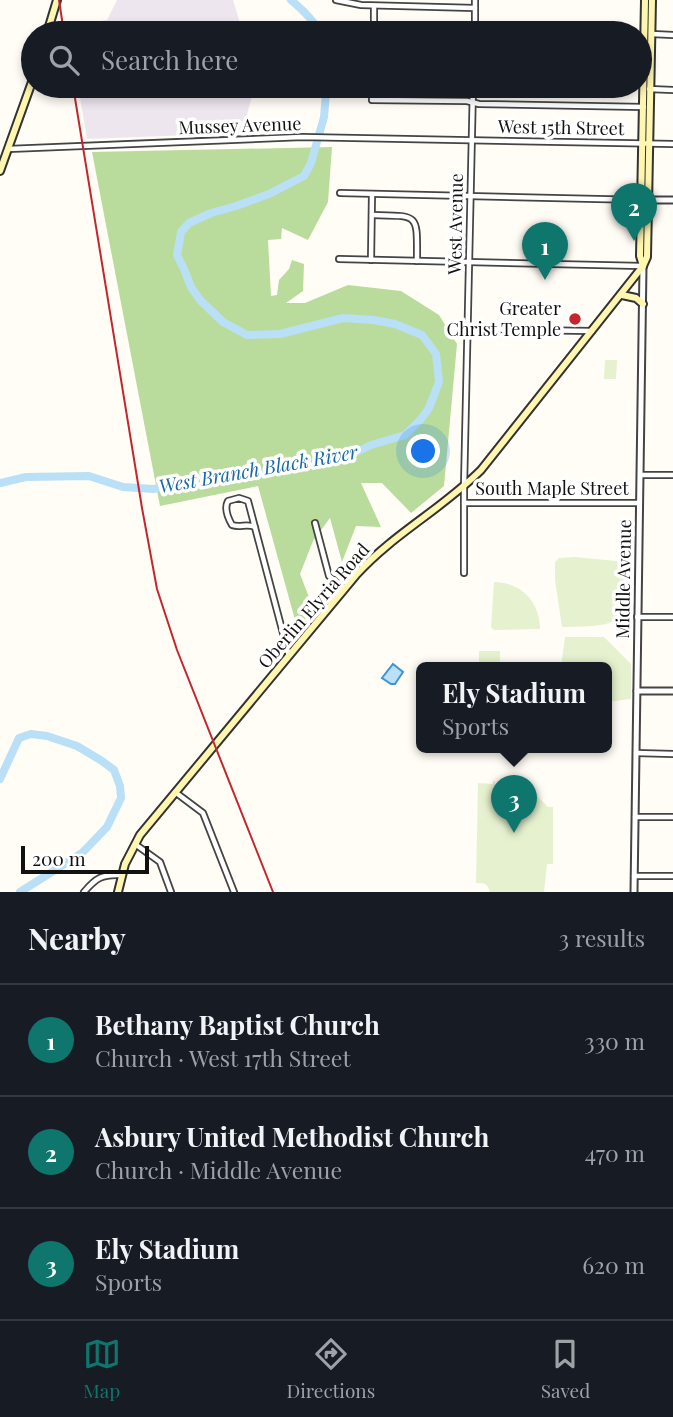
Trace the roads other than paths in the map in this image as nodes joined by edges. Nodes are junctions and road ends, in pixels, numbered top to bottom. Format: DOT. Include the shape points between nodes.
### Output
graph roads {
  1 [pos="57,0"];
  2 [pos="335,0"];
  3 [pos="475,0"];
  4 [pos="645,0"];
  5 [pos="652,0"];
  6 [pos="374,6"];
  7 [pos="475,8"];
  8 [pos="51,21"];
  9 [pos="374,21"];
  10 [pos="475,21"];
  11 [pos="645,21"];
  12 [pos="652,34"];
  13 [pos="673,35"];
  14 [pos="652,89"];
  15 [pos="673,90"];
  16 [pos="26,98"];
  17 [pos="372,98"];
  18 [pos="473,98"];
  19 [pos="646,98"];
  20 [pos="473,103"];
  21 [pos="646,107"];
  22 [pos="472,140"];
  23 [pos="646,143"];
  24 [pos="673,144"];
  25 [pos="8,149"];
  26 [pos="0,171"];
  27 [pos="340,194"];
  28 [pos="372,194"];
  29 [pos="471,196"];
  30 [pos="645,200"];
  31 [pos="673,200"];
  32 [pos="372,215"];
  33 [pos="339,260"];
  34 [pos="371,260"];
  35 [pos="417,261"];
  36 [pos="470,263"];
  37 [pos="643,266"];
  38 [pos="622,295"];
  39 [pos="643,304"];
  40 [pos="468,328"];
  41 [pos="593,331"];
  42 [pos="640,475"];
  43 [pos="673,475"];
  44 [pos="464,487"];
  45 [pos="464,503"];
  46 [pos="639,503"];
  47 [pos="315,523"];
  48 [pos="255,527"];
  49 [pos="464,573"];
  50 [pos="344,589"];
  51 [pos="638,617"];
  52 [pos="673,617"];
  53 [pos="289,656"];
  54 [pos="636,691"];
  55 [pos="673,691"];
  56 [pos="636,753"];
  57 [pos="673,754"];
  58 [pos="175,792"];
  59 [pos="635,817"];
  60 [pos="673,817"];
  61 [pos="135,843"];
  62 [pos="121,875"];
  63 [pos="634,876"];
  64 [pos="673,876"];
  65 [pos="84,892"];
  66 [pos="118,892"];
  67 [pos="172,892"];
  68 [pos="234,892"];
  69 [pos="634,892"];
  1 -- 8 [label="main road"];
  2 -- 6 [label="street"];
  3 -- 7 [label="street"];
  4 -- 11 [label="main road, Middle Avenue"];
  5 -- 12 [label="main road, Middle Avenue"];
  6 -- 7 [label="street"];
  6 -- 9 [label="street"];
  7 -- 10 [label="street"];
  12 -- 13 [label="street"];
  14 -- 15 [label="street"];
  16 -- 25 [label="main road"];
  17 -- 20 [label="street"];
  18 -- 20 [label="street, West Avenue"];
  19 -- 21 [label="main road, Middle Avenue"];
  20 -- 21 [label="street"];
  20 -- 22 [label="street, West Avenue"];
  21 -- 23 [label="main road, Middle Avenue"];
  22 -- 23 [label="street, West 15th Street"];
  22 -- 25 [label="street, Mussey Avenue" via="308,137"];
  22 -- 29 [label="street, West Avenue"];
  23 -- 24 [label="street, West 15th Street"];
  23 -- 30 [label="main road, Middle Avenue"];
  25 -- 26 [label="main road"];
  27 -- 28 [label="street"];
  28 -- 29 [label="street"];
  28 -- 32 [label="street"];
  29 -- 30 [label="street"];
  29 -- 36 [label="street, West Avenue"];
  30 -- 31 [label="street"];
  30 -- 37 [label="main road, Middle Avenue" via="647,257"];
  32 -- 34 [label="street"];
  32 -- 35 [label="street" via="403,215 412,220 417,229"];
  33 -- 34 [label="street"];
  34 -- 35 [label="street"];
  35 -- 36 [label="street"];
  36 -- 37 [label="street"];
  36 -- 40 [label="street, West Avenue"];
  37 -- 38 [label="main road, Oberlin Elyria Road"];
  37 -- 39 [label="street, Middle Avenue"];
  38 -- 39 [label="main road"];
  38 -- 41 [label="main road, Oberlin Elyria Road"];
  39 -- 42 [label="street, Middle Avenue"];
  40 -- 41 [label="street"];
  40 -- 44 [label="street, West Avenue"];
  41 -- 44 [label="main road, Oberlin Elyria Road"];
  42 -- 43 [label="street"];
  42 -- 46 [label="street, Middle Avenue"];
  44 -- 45 [label="street, West Avenue"];
  44 -- 50 [label="main road, Oberlin Elyria Road" via="381,549"];
  45 -- 46 [label="street, South Maple Street"];
  45 -- 49 [label="street, West Avenue"];
  46 -- 51 [label="street, Middle Avenue"];
  47 -- 50 [label="street" via="329,576"];
  48 -- 48 [label="street" via="247,498 228,501 234,526"];
  48 -- 53 [label="street"];
  50 -- 53 [label="main road, Oberlin Elyria Road"];
  51 -- 52 [label="street"];
  51 -- 54 [label="street, Middle Avenue"];
  53 -- 58 [label="main road, Oberlin Elyria Road"];
  54 -- 55 [label="street"];
  54 -- 56 [label="street, Middle Avenue"];
  56 -- 57 [label="street"];
  56 -- 59 [label="street, Middle Avenue"];
  58 -- 61 [label="main road, Oberlin Elyria Road"];
  58 -- 68 [label="street" via="203,813"];
  59 -- 60 [label="street"];
  59 -- 63 [label="street, Middle Avenue"];
  61 -- 62 [label="main road, Oberlin Elyria Road"];
  61 -- 67 [label="street" via="160,862"];
  62 -- 65 [label="street" via="95,879"];
  62 -- 66 [label="main road, Oberlin Elyria Road"];
  63 -- 64 [label="street"];
  63 -- 69 [label="street, Middle Avenue"];
}
